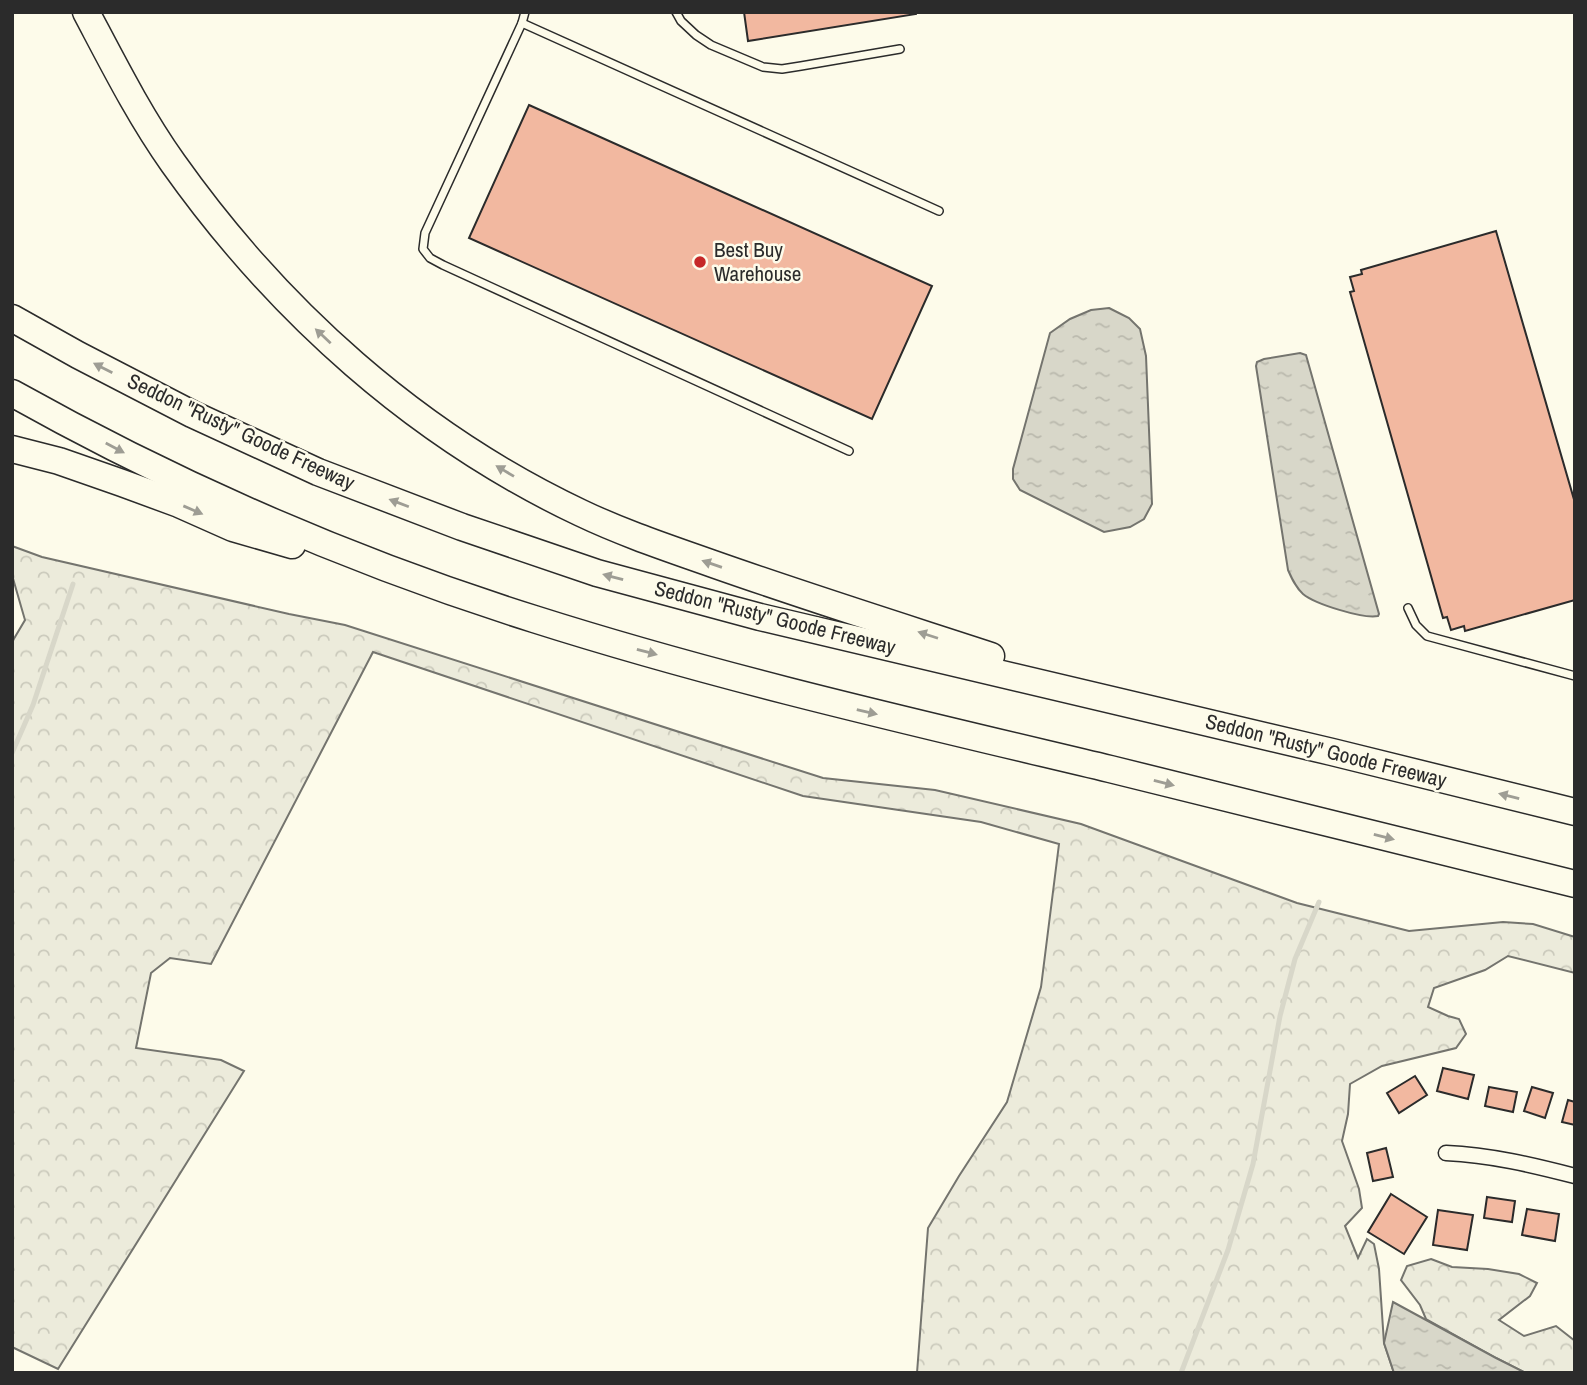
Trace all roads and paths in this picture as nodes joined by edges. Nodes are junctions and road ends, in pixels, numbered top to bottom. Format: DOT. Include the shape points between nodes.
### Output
graph roads {
  1 [pos="86,12"];
  2 [pos="525,12"];
  3 [pos="676,12"];
  4 [pos="522,23"];
  5 [pos="900,48"];
  6 [pos="939,211"];
  7 [pos="12,317"];
  8 [pos="12,393"];
  9 [pos="12,449"];
  10 [pos="849,451"];
  11 [pos="1408,608"];
  12 [pos="530,618"];
  13 [pos="1575,676"];
  14 [pos="1156,710"];
  15 [pos="1575,812"];
  16 [pos="1575,884"];
  17 [pos="1446,1153"];
  18 [pos="1575,1177"];
  14 -- 1 [label="highway, one-way" via="669,548 583,514 464,447 367,376 258,271 172,161 133,101"];
  2 -- 4 [label="lane"];
  3 -- 5 [label="lane" via="696,36 763,67 782,69"];
  4 -- 6 [label="lane"];
  4 -- 10 [label="lane" via="425,233 423,249 443,265"];
  14 -- 7 [label="highway, Seddon \"Rusty\" Goode Freeway, one-way" via="760,617 597,573 461,527 318,472 192,414"];
  8 -- 12 [label="highway, one-way" via="225,501 368,561"];
  9 -- 12 [label="highway, one-way" via="122,483 233,528"];
  11 -- 13 [label="lane" via="1427,636"];
  12 -- 16 [label="highway, one-way" via="850,708"];
  15 -- 14 [label="highway, Seddon \"Rusty\" Goode Freeway, one-way"];
  17 -- 18 [label="street" via="1503,1158"];
}
